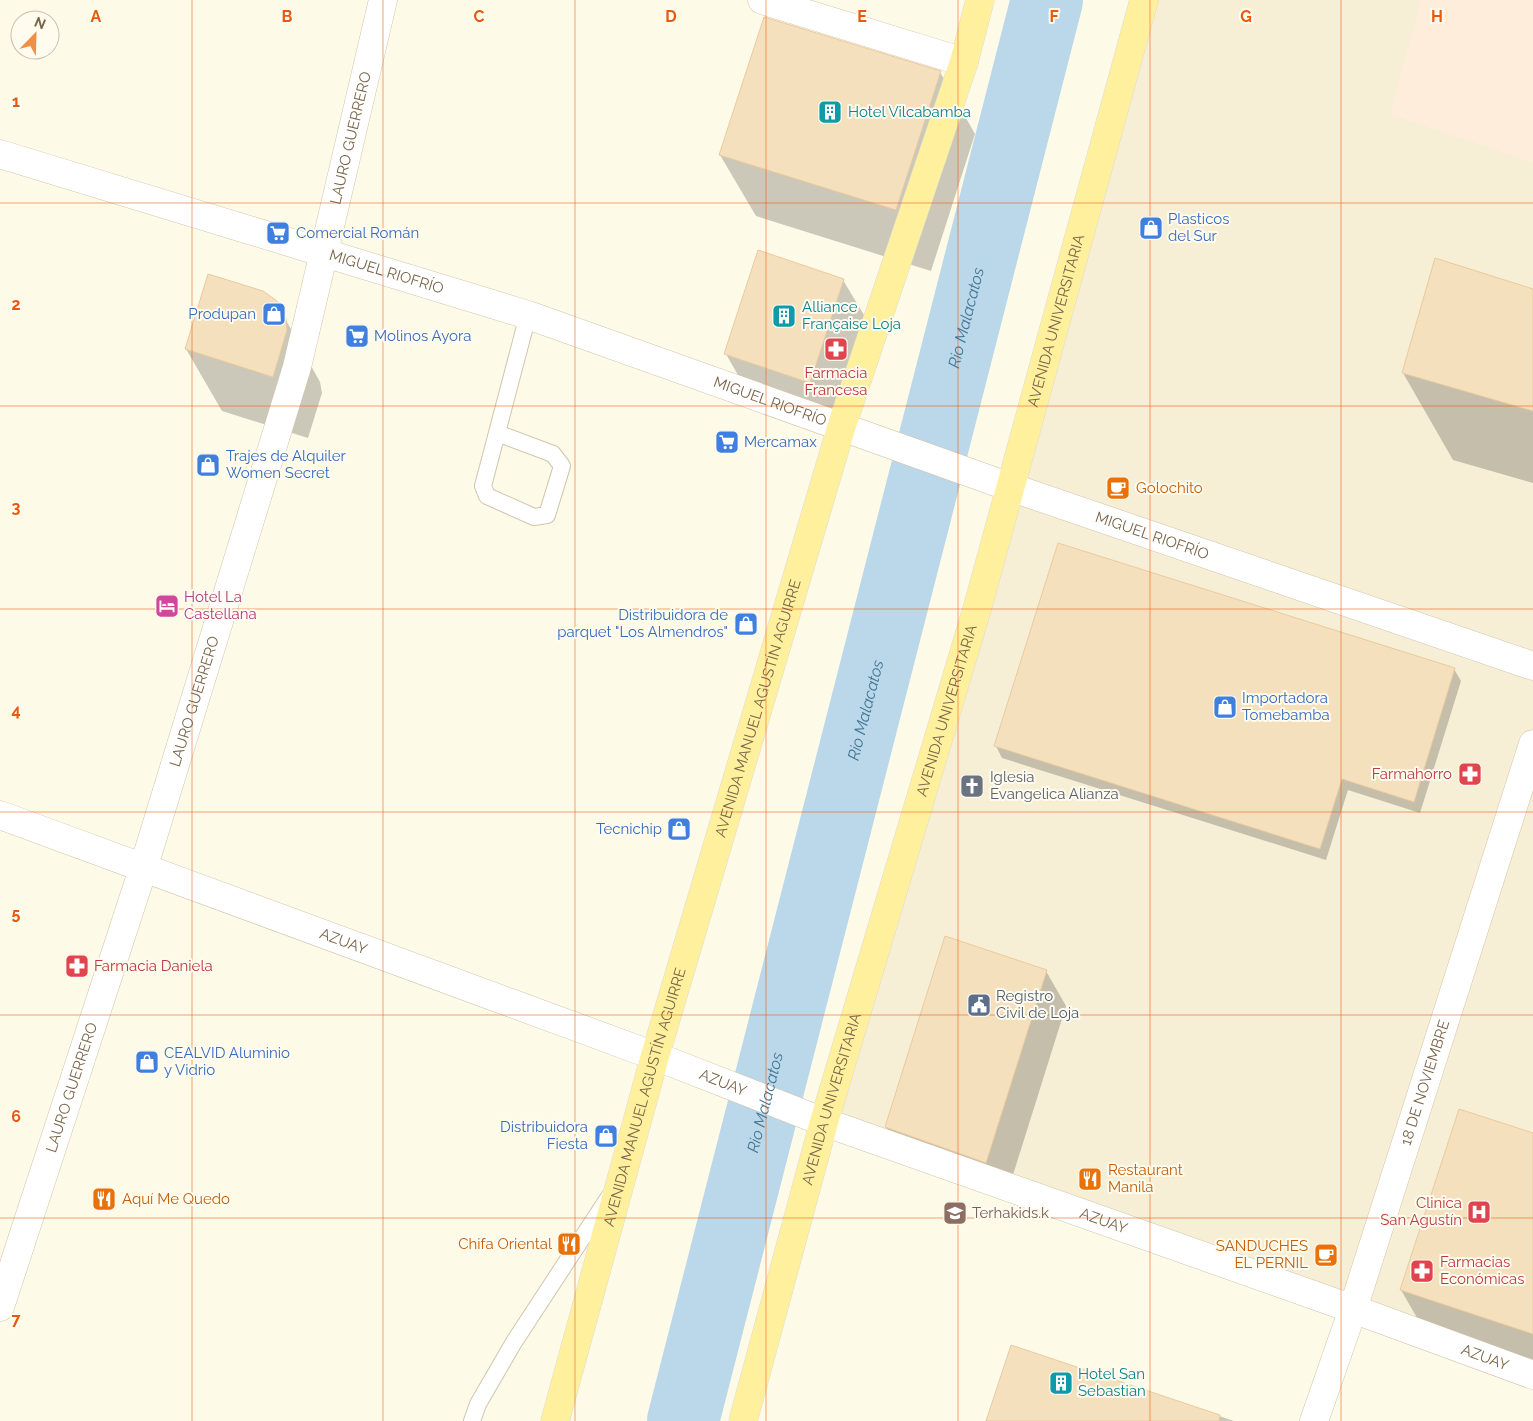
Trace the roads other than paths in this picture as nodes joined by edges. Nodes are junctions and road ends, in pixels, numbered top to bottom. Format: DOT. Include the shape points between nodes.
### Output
graph roads {
  1 [pos="383,0"];
  2 [pos="762,0"];
  3 [pos="980,0"];
  4 [pos="1144,0"];
  5 [pos="964,62"];
  6 [pos="0,154"];
  7 [pos="324,253"];
  8 [pos="528,315"];
  9 [pos="850,428"];
  10 [pos="497,433"];
  11 [pos="1010,487"];
  12 [pos="1533,666"];
  13 [pos="1533,744"];
  14 [pos="0,815"];
  15 [pos="143,869"];
  16 [pos="666,1060"];
  17 [pos="824,1122"];
  18 [pos="622,1176"];
  19 [pos="0,1307"];
  20 [pos="1353,1309"];
  21 [pos="1533,1375"];
  22 [pos="472,1421"];
  23 [pos="555,1421"];
  24 [pos="744,1421"];
  25 [pos="1314,1421"];
  1 -- 7 [label="street, LAURO GUERRERO"];
  2 -- 5 [label="street"];
  3 -- 5 [label="main road, AVENIDA MANUEL AGUSTÍN AGUIRRE"];
  4 -- 11 [label="main road, AVENIDA UNIVERSITARIA"];
  5 -- 9 [label="main road, AVENIDA MANUEL AGUSTÍN AGUIRRE"];
  6 -- 7 [label="street, MIGUEL RIOFRÍO"];
  7 -- 8 [label="street, MIGUEL RIOFRÍO"];
  7 -- 15 [label="street, LAURO GUERRERO" via="297,367"];
  8 -- 9 [label="street, MIGUEL RIOFRÍO"];
  8 -- 10 [label="lane"];
  9 -- 11 [label="street, MIGUEL RIOFRÍO"];
  9 -- 16 [label="main road, AVENIDA MANUEL AGUSTÍN AGUIRRE"];
  10 -- 10 [label="lane" via="483,486 488,496 534,517 547,515 562,466 554,454"];
  11 -- 12 [label="street, MIGUEL RIOFRÍO"];
  11 -- 17 [label="main road, AVENIDA UNIVERSITARIA" via="977,609"];
  13 -- 20 [label="street, 18 DE NOVIEMBRE"];
  14 -- 15 [label="street, AZUAY"];
  15 -- 16 [label="street, AZUAY"];
  15 -- 19 [label="street, LAURO GUERRERO"];
  16 -- 17 [label="street, AZUAY"];
  16 -- 18 [label="main road, AVENIDA MANUEL AGUSTÍN AGUIRRE"];
  17 -- 20 [label="street, AZUAY"];
  17 -- 24 [label="main road, AVENIDA UNIVERSITARIA"];
  18 -- 22 [label="lane" via="514,1342 478,1404"];
  18 -- 23 [label="main road, AVENIDA MANUEL AGUSTÍN AGUIRRE"];
  20 -- 21 [label="street, AZUAY"];
  20 -- 25 [label="street, 18 DE NOVIEMBRE"];
}
